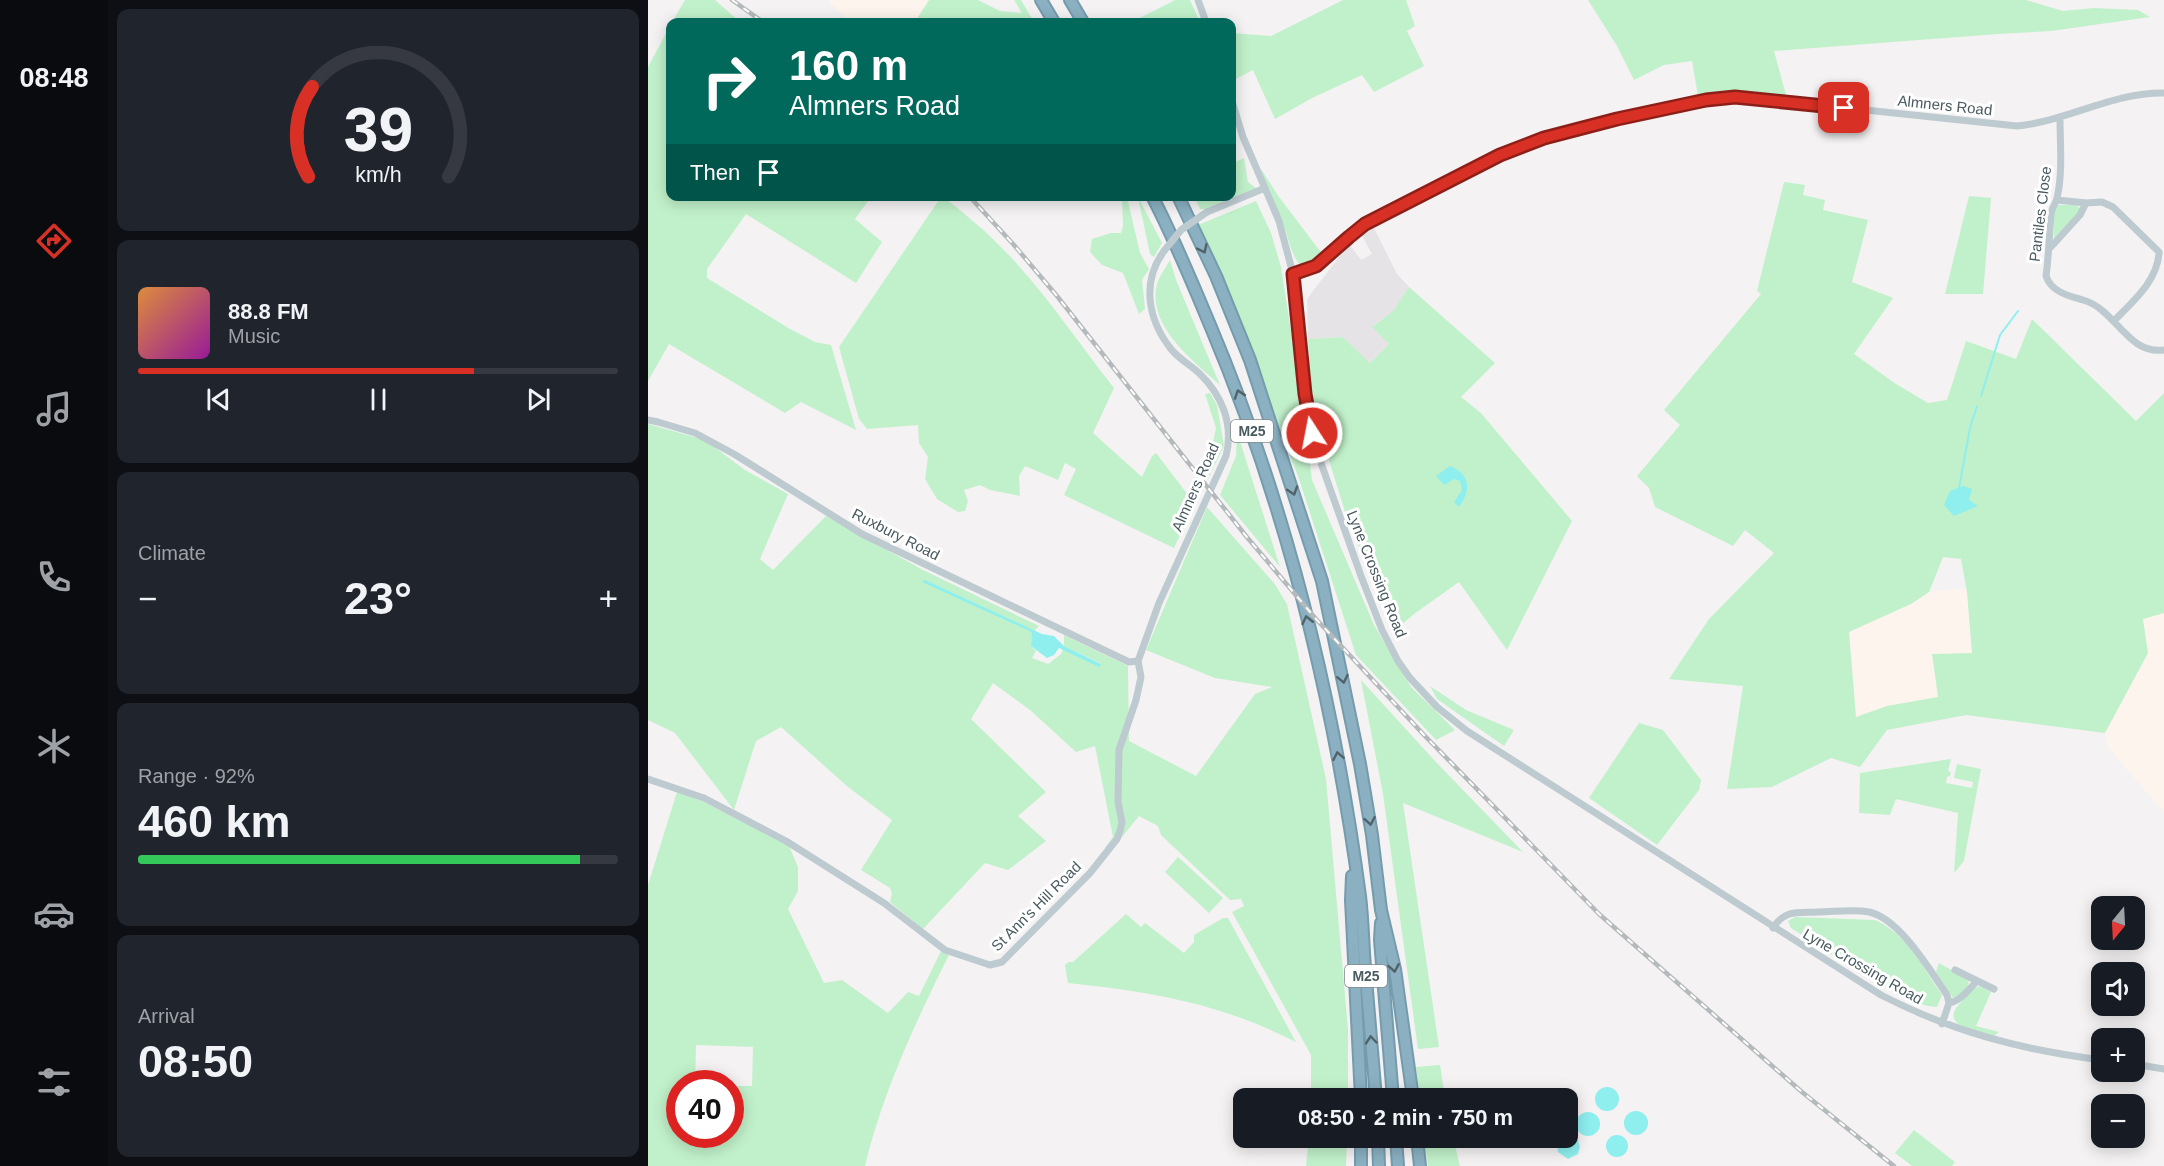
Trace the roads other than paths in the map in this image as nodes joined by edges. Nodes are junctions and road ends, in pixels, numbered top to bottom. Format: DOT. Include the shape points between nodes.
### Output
graph roads {
  1 [pos="1041,0"];
  2 [pos="1070,0"];
  3 [pos="1198,0"];
  4 [pos="1052,18"];
  5 [pos="1081,18"];
  6 [pos="1205,18"];
  7 [pos="2164,93"];
  8 [pos="1236,114"];
  9 [pos="2060,118"];
  10 [pos="1265,188"];
  11 [pos="1236,200"];
  12 [pos="2057,200"];
  13 [pos="1154,201"];
  14 [pos="1180,201"];
  15 [pos="1234,201"];
  16 [pos="2086,203"];
  17 [pos="2050,248"];
  18 [pos="2160,255"];
  19 [pos="1293,274"];
  20 [pos="2114,321"];
  21 [pos="2164,350"];
  22 [pos="648,420"];
  23 [pos="1138,661"];
  24 [pos="648,779"];
  25 [pos="1353,855"];
  26 [pos="1381,910"];
  27 [pos="1773,928"];
  28 [pos="1955,970"];
  29 [pos="1977,981"];
  30 [pos="1994,989"];
  31 [pos="1949,1003"];
  32 [pos="1942,1024"];
  33 [pos="2091,1058"];
  34 [pos="2145,1066"];
  35 [pos="2164,1069"];
  36 [pos="1360,1088"];
  37 [pos="1375,1088"];
  38 [pos="1392,1088"];
  39 [pos="1412,1088"];
  40 [pos="1361,1148"];
  41 [pos="1378,1148"];
  42 [pos="1397,1148"];
  43 [pos="1418,1148"];
  44 [pos="1361,1165"];
  45 [pos="1379,1166"];
  46 [pos="1398,1166"];
  47 [pos="1420,1166"];
  1 -- 4 [label="highway"];
  2 -- 5 [label="highway"];
  3 -- 6 [label="street"];
  7 -- 9 [label="street, Almners Road" via="2133,95"];
  8 -- 10 [label="street, Lyne Crossing Road"];
  9 -- 12 [label="street, Pantiles Close"];
  9 -- 19 [label="street, Almners Road" via="2017,126 1743,97 1706,100 1576,129 1500,155 1373,220 1316,266"];
  10 -- 11 [label="street, Almners Road, bridge"];
  10 -- 19 [label="street, Lyne Crossing Road" via="1279,220"];
  12 -- 16 [label="street"];
  12 -- 17 [label="street, Pantiles Close" via="2052,207"];
  25 -- 13 [label="highway, M25, one-way" via="1330,717 1298,579 1270,485 1236,384"];
  14 -- 26 [label="highway, M25, one-way" via="1251,360 1322,581 1360,764"];
  15 -- 23 [label="street, Almners Road, bridge" via="1207,212 1181,230 1155,265 1151,281 1150,308 1158,331 1215,392 1225,410 1230,442"];
  16 -- 17 [label="street"];
  16 -- 18 [label="street" via="2102,202 2113,207"];
  17 -- 20 [label="street, Pantiles Close" via="2046,276 2055,290 2098,307"];
  18 -- 20 [label="street" via="2146,286"];
  19 -- 27 [label="street, Lyne Crossing Road" via="1305,394 1321,463 1382,630 1410,678 1467,731"];
  20 -- 21 [label="street, Pantiles Close" via="2141,347"];
  22 -- 23 [label="street, Ruxbury Road" via="695,433 862,534 1129,662"];
  23 -- 24 [label="street, St Ann's Hill Road" via="1141,677 1119,750 1118,802 1122,822 1117,839 1051,914 995,965 945,950 884,903 786,841 704,798"];
  25 -- 36 [label="highway" via="1351,900"];
  37 -- 25 [label="highway, M25, one-way"];
  26 -- 38 [label="highway, M25"];
  26 -- 39 [label="highway, one-way" via="1395,969"];
  27 -- 31 [label="street, Lyne Crossing Road" via="1779,918 1793,913 1859,911 1882,916 1902,933"];
  27 -- 32 [label="street, Lyne Crossing Road" via="1881,995"];
  28 -- 29 [label="street"];
  29 -- 30 [label="street"];
  29 -- 31 [label="street" via="1959,999"];
  31 -- 32 [label="street"];
  32 -- 33 [label="street, Lyne Crossing Road" via="2021,1048"];
  34 -- 35 [label="street"];
  40 -- 44 [label="highway"];
  41 -- 45 [label="highway"];
  42 -- 46 [label="highway"];
  43 -- 47 [label="highway"];
}
